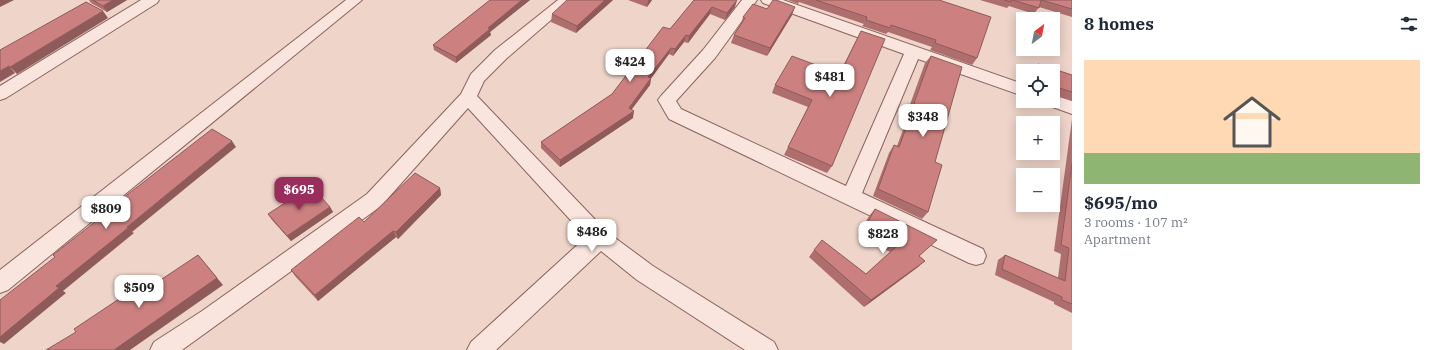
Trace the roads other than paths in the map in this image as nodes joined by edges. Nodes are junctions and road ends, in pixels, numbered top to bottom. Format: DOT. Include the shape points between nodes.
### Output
graph roads {
  1 [pos="152,0"];
  2 [pos="355,0"];
  3 [pos="567,0"];
  4 [pos="750,0"];
  5 [pos="768,0"];
  6 [pos="913,51"];
  7 [pos="1016,88"];
  8 [pos="0,94"];
  9 [pos="468,97"];
  10 [pos="1060,104"];
  11 [pos="1072,108"];
  12 [pos="851,197"];
  13 [pos="600,238"];
  14 [pos="976,256"];
  15 [pos="0,283"];
  16 [pos="162,350"];
  17 [pos="479,350"];
  18 [pos="766,350"];
  1 -- 8 [label="street"];
  2 -- 15 [label="street"];
  3 -- 9 [label="street" via="501,54 477,78"];
  4 -- 12 [label="street" via="709,54 667,100 675,114"];
  5 -- 6 [label="street"];
  6 -- 7 [label="street"];
  6 -- 12 [label="street"];
  9 -- 13 [label="street"];
  9 -- 16 [label="street" via="374,200"];
  10 -- 11 [label="street"];
  12 -- 14 [label="street"];
  13 -- 17 [label="street"];
  13 -- 18 [label="street" via="645,272"];
}
